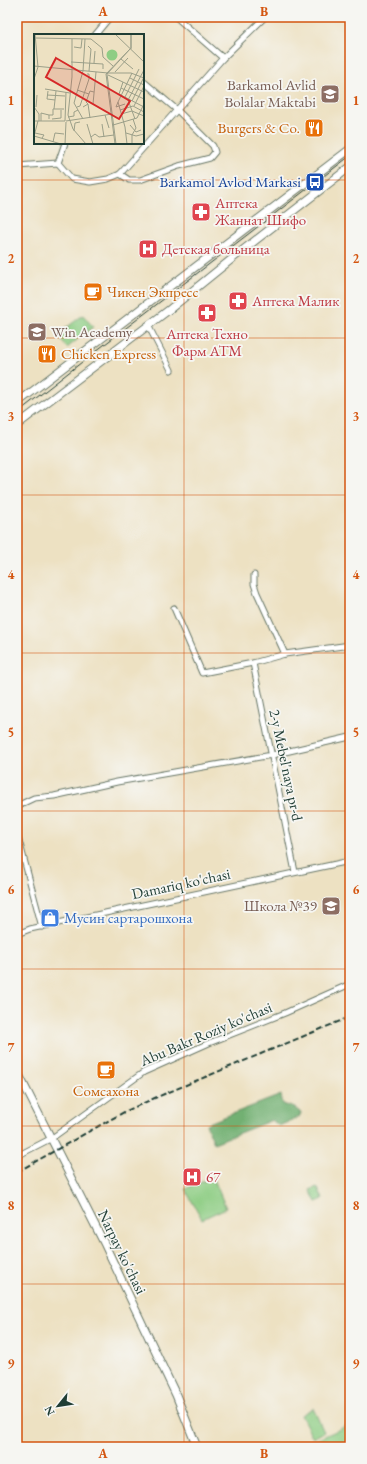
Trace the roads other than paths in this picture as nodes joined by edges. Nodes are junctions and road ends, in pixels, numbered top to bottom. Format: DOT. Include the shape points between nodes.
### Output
graph roads {
  1 [pos="110,17"];
  2 [pos="176,17"];
  3 [pos="265,17"];
  4 [pos="96,34"];
  5 [pos="223,58"];
  6 [pos="144,83"];
  7 [pos="177,110"];
  8 [pos="65,144"];
  9 [pos="350,149"];
  10 [pos="58,163"];
  11 [pos="17,166"];
  12 [pos="350,167"];
  13 [pos="120,174"];
  14 [pos="148,325"];
  15 [pos="171,370"];
  16 [pos="17,403"];
  17 [pos="17,425"];
  18 [pos="254,575"];
  19 [pos="174,608"];
  20 [pos="350,645"];
  21 [pos="285,654"];
  22 [pos="253,663"];
  23 [pos="350,737"];
  24 [pos="272,754"];
  25 [pos="17,806"];
  26 [pos="17,833"];
  27 [pos="350,861"];
  28 [pos="296,872"];
  29 [pos="42,927"];
  30 [pos="17,934"];
  31 [pos="350,984"];
  32 [pos="17,1071"];
  33 [pos="52,1138"];
  34 [pos="17,1156"];
  35 [pos="196,1447"];
  1 -- 4 [label="street"];
  2 -- 5 [label="street"];
  3 -- 5 [label="street"];
  5 -- 7 [label="street"];
  6 -- 7 [label="street"];
  7 -- 13 [label="street"];
  7 -- 13 [label="street" via="212,146 215,152 210,158 140,180 129,180"];
  8 -- 10 [label="street"];
  9 -- 16 [label="main road"];
  10 -- 11 [label="street"];
  10 -- 13 [label="street" via="72,179 90,182"];
  12 -- 14 [label="main road"];
  14 -- 15 [label="street"];
  14 -- 17 [label="main road"];
  18 -- 21 [label="street" via="257,593"];
  19 -- 22 [label="street" via="202,673"];
  20 -- 21 [label="street"];
  21 -- 22 [label="street"];
  22 -- 24 [label="street, 2-y Mebel'naya pr-d"];
  23 -- 24 [label="street"];
  24 -- 25 [label="street" via="34,798"];
  24 -- 28 [label="street, 2-y Mebel'naya pr-d"];
  26 -- 29 [label="street"];
  27 -- 28 [label="street, Damariq ko'chasi"];
  28 -- 29 [label="street, Damariq ko'chasi"];
  29 -- 30 [label="street, Damariq ko'chasi"];
  31 -- 33 [label="street, Abu Bakr Roziy ko'chasi" via="144,1072"];
  32 -- 33 [label="main road, Narpay ko'chasi"];
  33 -- 34 [label="street, Abu Bakr Roziy ko'chasi"];
  33 -- 35 [label="main road, Narpay ko'chasi" via="176,1395"];
}
